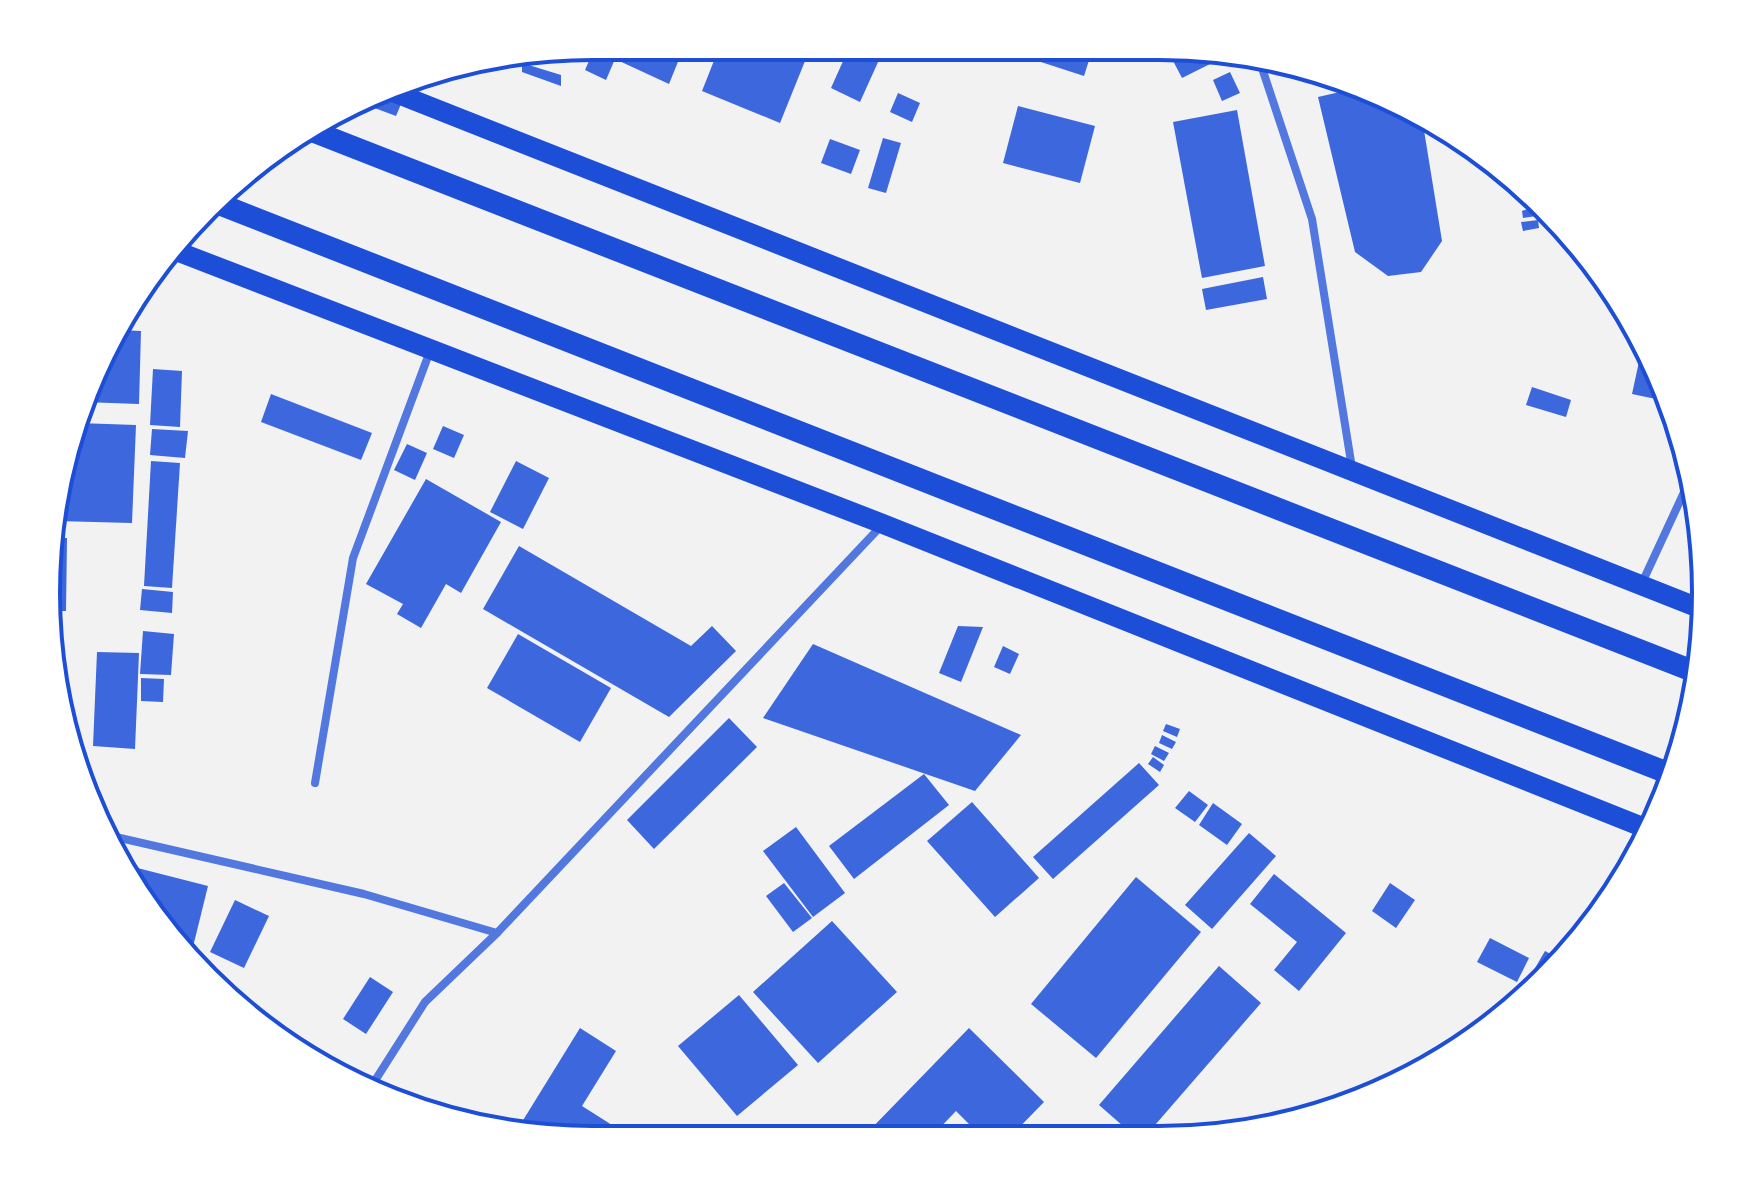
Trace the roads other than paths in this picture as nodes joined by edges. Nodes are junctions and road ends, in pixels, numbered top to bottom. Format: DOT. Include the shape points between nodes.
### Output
graph roads {
  1 [pos="1263,70"];
  2 [pos="402,96"];
  3 [pos="321,134"];
  4 [pos="226,207"];
  5 [pos="183,254"];
  6 [pos="430,351"];
  7 [pos="1352,469"];
  8 [pos="1683,494"];
  9 [pos="883,524"];
  10 [pos="1641,583"];
  11 [pos="1692,605"];
  12 [pos="1686,668"];
  13 [pos="1661,770"];
  14 [pos="315,783"];
  15 [pos="1639,825"];
  16 [pos="120,838"];
  17 [pos="497,933"];
  18 [pos="376,1079"];
  1 -- 7 [label="street" via="1312,219"];
  2 -- 7 [label="main road"];
  3 -- 12 [label="highway"];
  4 -- 13 [label="highway"];
  5 -- 6 [label="main road"];
  6 -- 9 [label="main road"];
  6 -- 14 [label="street" via="353,558"];
  7 -- 10 [label="main road"];
  8 -- 10 [label="street"];
  9 -- 15 [label="main road"];
  9 -- 17 [label="street"];
  10 -- 11 [label="main road"];
  16 -- 17 [label="street" via="364,894"];
  17 -- 18 [label="street" via="425,1002"];
}
